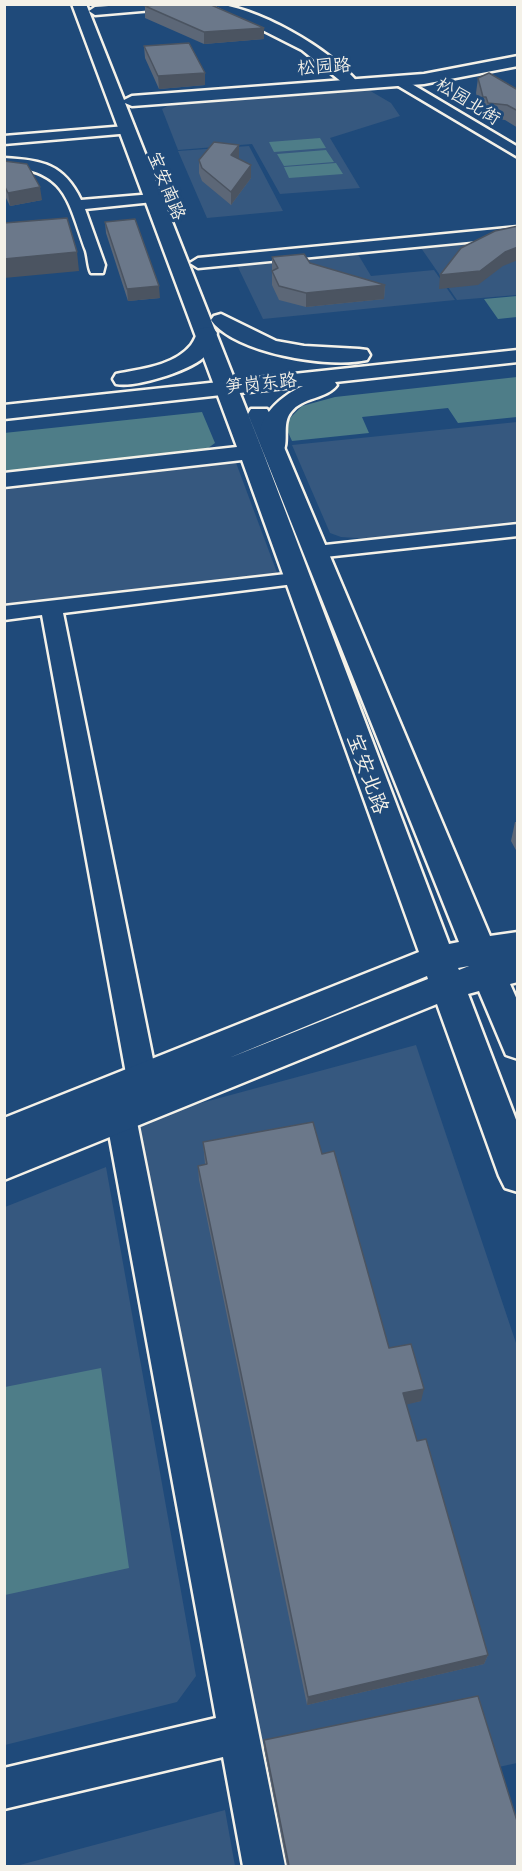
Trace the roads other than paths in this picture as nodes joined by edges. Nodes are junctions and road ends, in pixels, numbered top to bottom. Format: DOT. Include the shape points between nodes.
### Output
graph roads {
  1 [pos="188,4"];
  2 [pos="216,4"];
  3 [pos="89,7"];
  4 [pos="518,61"];
  5 [pos="400,81"];
  6 [pos="353,84"];
  7 [pos="132,101"];
  8 [pos="126,130"];
  9 [pos="4,140"];
  10 [pos="518,153"];
  11 [pos="4,162"];
  12 [pos="153,198"];
  13 [pos="77,205"];
  14 [pos="518,232"];
  15 [pos="198,263"];
  16 [pos="97,270"];
  17 [pos="213,311"];
  18 [pos="518,339"];
  19 [pos="518,356"];
  20 [pos="363,364"];
  21 [pos="233,371"];
  22 [pos="124,380"];
  23 [pos="4,392"];
  24 [pos="4,412"];
  25 [pos="262,451"];
  26 [pos="4,480"];
  27 [pos="518,530"];
  28 [pos="316,552"];
  29 [pos="295,579"];
  30 [pos="51,608"];
  31 [pos="4,613"];
  32 [pos="518,944"];
  33 [pos="495,964"];
  34 [pos="441,972"];
  35 [pos="518,1045"];
  36 [pos="142,1079"];
  37 [pos="121,1117"];
  38 [pos="4,1134"];
  39 [pos="4,1164"];
  40 [pos="518,1176"];
  41 [pos="239,1733"];
  42 [pos="4,1789"];
  43 [pos="264,1866"];
  1 -- 3 [label="street"];
  2 -- 6 [label="street" via="266,24 336,68"];
  3 -- 7 [label="street, 宝安南路"];
  3 -- 8 [label="street, 宝安南路"];
  4 -- 5 [label="street, 松园路"];
  5 -- 6 [label="street, 松园路"];
  5 -- 10 [label="street, 松园北街"];
  6 -- 7 [label="street, 松园路"];
  7 -- 15 [label="street, 宝安南路"];
  8 -- 9 [label="street"];
  8 -- 12 [label="street, 宝安南路"];
  11 -- 13 [label="street" via="34,166 64,179"];
  12 -- 13 [label="street"];
  12 -- 17 [label="street, 宝安南路"];
  13 -- 16 [label="street"];
  14 -- 15 [label="street"];
  15 -- 17 [label="street, 宝安南路"];
  17 -- 20 [label="street" via="244,336 279,349"];
  17 -- 21 [label="street, 宝安南路"];
  17 -- 21 [label="street, 宝安南路"];
  17 -- 22 [label="street" via="203,346 191,356"];
  18 -- 20 [label="street, 笋岗东路"];
  19 -- 20 [label="street, 笋岗东路"];
  20 -- 21 [label="street, 笋岗东路"];
  20 -- 25 [label="street" via="286,403 274,420"];
  21 -- 22 [label="street, 笋岗东路"];
  21 -- 24 [label="street, 笋岗东路"];
  21 -- 25 [label="street, 宝安北路"];
  22 -- 23 [label="street, 笋岗东路"];
  25 -- 26 [label="street"];
  25 -- 28 [label="street, 宝安北路"];
  25 -- 29 [label="street, 宝安北路"];
  27 -- 28 [label="street"];
  28 -- 33 [label="street, 宝安北路"];
  29 -- 30 [label="street"];
  29 -- 34 [label="street, 宝安北路"];
  30 -- 31 [label="street"];
  30 -- 36 [label="street"];
  32 -- 33 [label="street"];
  33 -- 34 [label="street"];
  33 -- 35 [label="street, 宝安北路"];
  34 -- 36 [label="street"];
  34 -- 37 [label="street"];
  34 -- 40 [label="street, 宝安北路"];
  36 -- 38 [label="street"];
  37 -- 39 [label="street"];
  37 -- 41 [label="street"];
  41 -- 42 [label="street"];
  41 -- 43 [label="street"];
}
